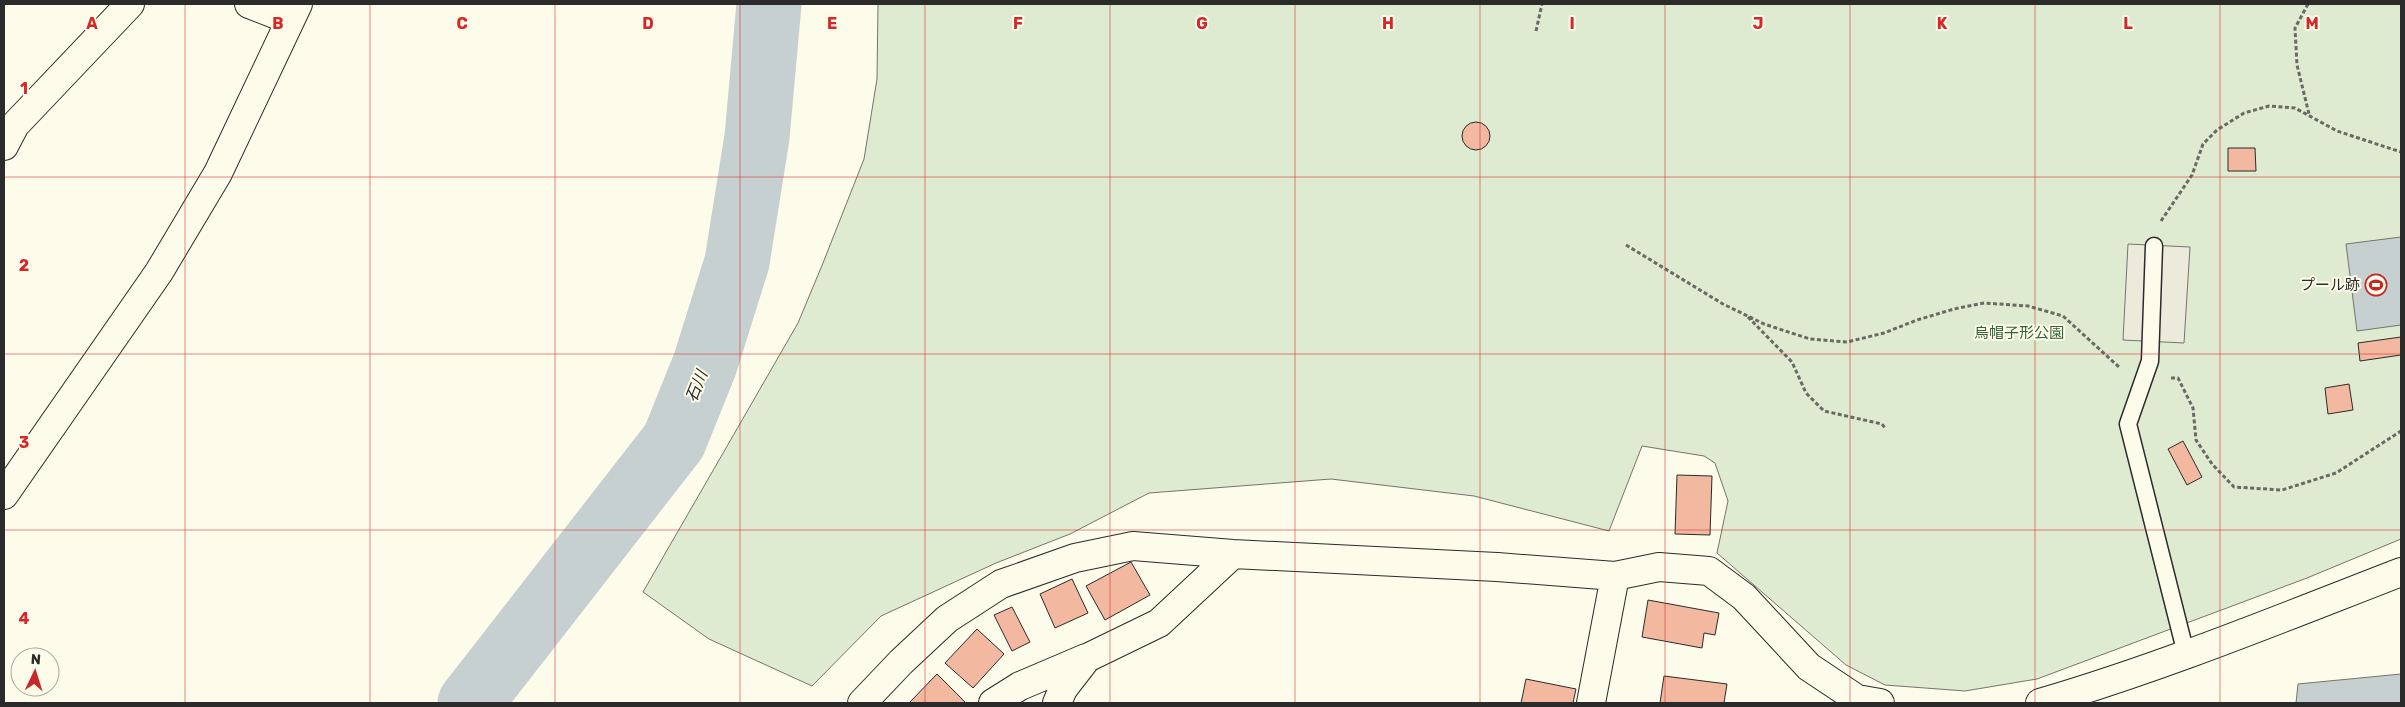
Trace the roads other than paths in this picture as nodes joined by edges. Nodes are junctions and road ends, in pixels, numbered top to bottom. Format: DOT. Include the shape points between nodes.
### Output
graph roads {
  1 [pos="130,4"];
  2 [pos="249,4"];
  3 [pos="294,12"];
  4 [pos="7,129"];
  5 [pos="2154,246"];
  6 [pos="4,495"];
  7 [pos="1233,554"];
  8 [pos="2401,572"];
  9 [pos="1614,576"];
  10 [pos="2186,654"];
  11 [pos="1087,658"];
  12 [pos="862,703"];
  13 [pos="993,703"];
  14 [pos="1056,703"];
  15 [pos="1591,703"];
  16 [pos="1880,703"];
  17 [pos="2040,703"];
  1 -- 4 [label="street"];
  2 -- 3 [label="street"];
  3 -- 6 [label="street" via="218,173 159,272"];
  5 -- 10 [label="lane" via="2150,361 2128,424"];
  7 -- 9 [label="street"];
  7 -- 11 [label="street" via="1159,623"];
  7 -- 12 [label="street" via="1133,546 1075,558 1001,584 948,619 900,662"];
  8 -- 10 [label="street"];
  9 -- 15 [label="street"];
  9 -- 16 [label="street" via="1659,567 1709,571 1744,597 1809,666 1857,700"];
  10 -- 17 [label="street" via="2099,686"];
  11 -- 13 [label="street" via="1020,686"];
  11 -- 14 [label="street"];
}
